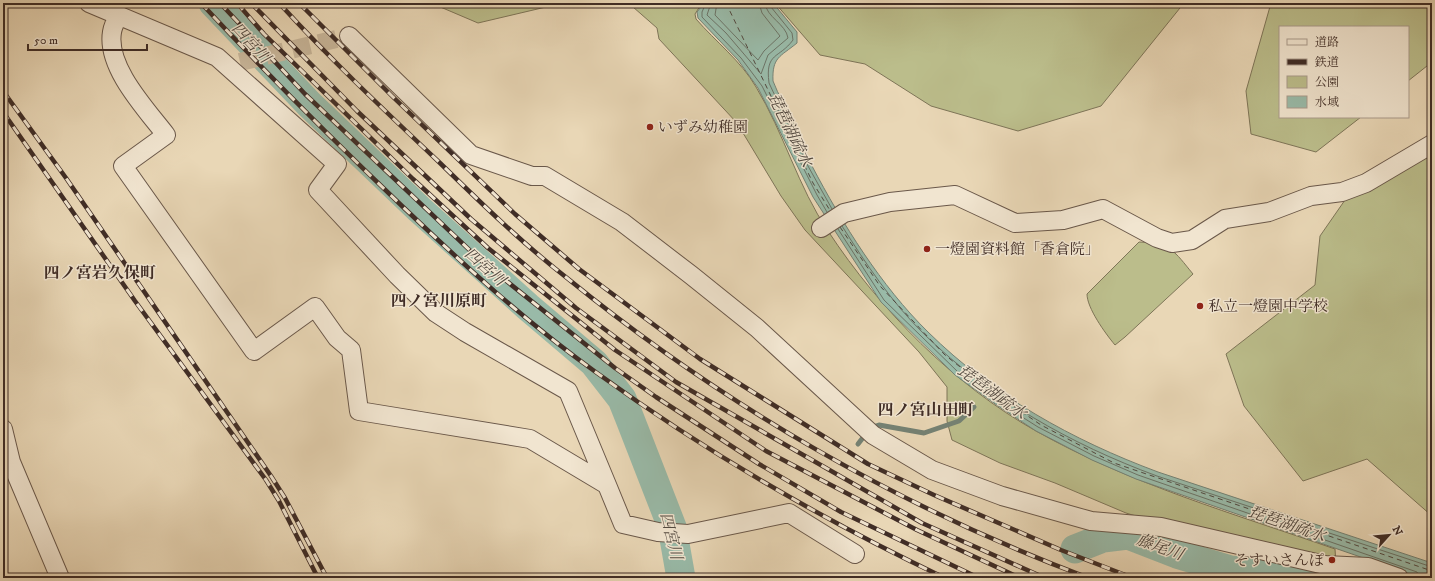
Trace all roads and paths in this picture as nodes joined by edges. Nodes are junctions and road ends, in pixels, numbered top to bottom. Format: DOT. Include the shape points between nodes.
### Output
graph roads {
  1 [pos="89,3"];
  2 [pos="119,15"];
  3 [pos="349,36"];
  4 [pos="1432,144"];
  5 [pos="822,227"];
  6 [pos="4,438"];
  7 [pos="607,485"];
  8 [pos="855,554"];
  9 [pos="60,578"];
  10 [pos="1399,578"];
  1 -- 2 [label="street"];
  2 -- 7 [label="street" via="234,64 337,164 318,190 397,275 436,313 568,391"];
  2 -- 7 [label="street" via="111,33 113,56 122,74 166,135 123,166 254,351 315,307 337,338 351,350 359,411 530,439"];
  3 -- 10 [label="street" via="471,155 532,176 545,176 622,222 756,328 873,435 932,470 1002,496 1091,521 1161,527 1325,565 1368,567"];
  4 -- 5 [label="street" via="1366,182 1342,192 1311,196 1269,212 1224,219 1192,240 1172,243 1157,238 1103,209 1063,220 1016,223 955,195 890,202 844,213"];
  6 -- 9 [label="street" via="11,462"];
  7 -- 8 [label="street" via="623,524 658,532 688,534 788,514"];
}
